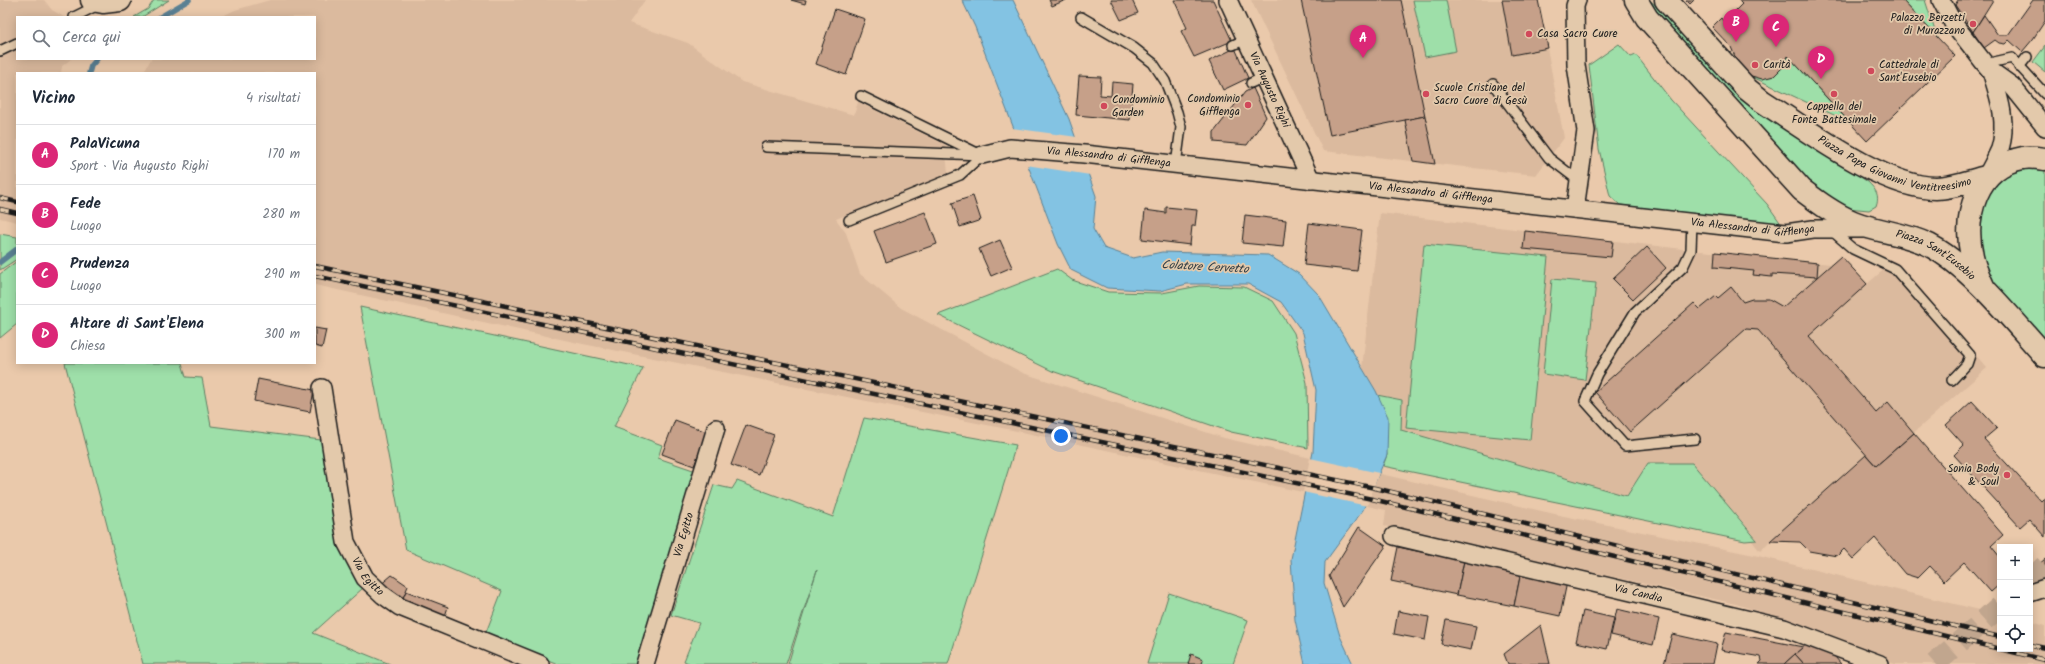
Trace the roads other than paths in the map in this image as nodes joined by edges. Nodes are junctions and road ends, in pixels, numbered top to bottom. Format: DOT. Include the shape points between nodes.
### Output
graph roads {
  1 [pos="1228,0"];
  2 [pos="1577,0"];
  3 [pos="1636,0"];
  4 [pos="1666,0"];
  5 [pos="1941,0"];
  6 [pos="105,1"];
  7 [pos="76,16"];
  8 [pos="1081,17"];
  9 [pos="16,43"];
  10 [pos="0,51"];
  11 [pos="2027,57"];
  12 [pos="2019,67"];
  13 [pos="1988,68"];
  14 [pos="1493,84"];
  15 [pos="2045,94"];
  16 [pos="861,96"];
  17 [pos="2045,127"];
  18 [pos="766,147"];
  19 [pos="982,155"];
  20 [pos="2045,158"];
  21 [pos="1176,165"];
  22 [pos="1986,177"];
  23 [pos="1311,180"];
  24 [pos="1579,181"];
  25 [pos="1575,209"];
  26 [pos="849,220"];
  27 [pos="1692,222"];
  28 [pos="1829,229"];
  29 [pos="1881,229"];
  30 [pos="1985,289"];
  31 [pos="2045,356"];
  32 [pos="1952,380"];
  33 [pos="322,388"];
  34 [pos="716,428"];
  35 [pos="1695,439"];
  36 [pos="1394,536"];
  37 [pos="2045,588"];
  38 [pos="2033,592"];
  39 [pos="540,664"];
  40 [pos="644,664"];
  41 [pos="1880,664"];
  1 -- 23 [label="street, Via Augusto Righi" via="1240,42 1257,80"];
  2 -- 24 [label="street" via="1576,64 1586,130"];
  3 -- 29 [label="main road" via="1647,18 1802,190 1823,206 1854,222"];
  4 -- 22 [label="main road, Piazza Papa Giovanni Ventitreesimo" via="1747,89 1866,166 1894,180 1919,187 1938,188"];
  5 -- 13 [label="street" via="1953,23"];
  6 -- 7 [label="lane"];
  8 -- 21 [label="lane" via="1134,48 1153,63 1165,81 1181,127"];
  9 -- 10 [label="lane"];
  11 -- 12 [label="lane"];
  12 -- 13 [label="lane" via="2012,58"];
  12 -- 15 [label="lane"];
  13 -- 17 [label="street" via="2012,86"];
  13 -- 22 [label="street, Piazza Sant'Eusebio" via="2001,101 2004,123 2000,149"];
  14 -- 24 [label="lane" via="1549,158"];
  16 -- 19 [label="lane"];
  18 -- 19 [label="lane"];
  19 -- 21 [label="street, Via Alessandro di Gifflenga" via="1010,148"];
  19 -- 26 [label="lane" via="960,175"];
  20 -- 22 [label="main road, Piazza Sant'Eusebio" via="2024,158 2008,163"];
  21 -- 23 [label="street, Via Alessandro di Gifflenga"];
  22 -- 30 [label="main road, Piazza Sant'Eusebio" via="1974,199 1969,217 1972,259"];
  23 -- 25 [label="street, Via Alessandro di Gifflenga"];
  24 -- 25 [label="street"];
  25 -- 27 [label="street, Via Alessandro di Gifflenga"];
  27 -- 28 [label="street, Via Alessandro di Gifflenga" via="1786,233"];
  27 -- 35 [label="lane" via="1691,250 1683,267 1635,312 1597,374 1585,402 1625,446"];
  28 -- 29 [label="street, Via Alessandro di Gifflenga"];
  28 -- 32 [label="lane" via="1853,249 1895,269 1970,356 1967,364"];
  29 -- 30 [label="main road, Piazza Sant'Eusebio" via="1930,246 1945,255"];
  30 -- 31 [label="main road, Piazza Sant'Eusebio"];
  33 -- 39 [label="street, Via Egitto" via="346,542 365,578 400,608"];
  34 -- 40 [label="street, Via Egitto"];
  36 -- 41 [label="street, Via Candia" via="1784,628"];
  37 -- 38 [label="street"];
}
